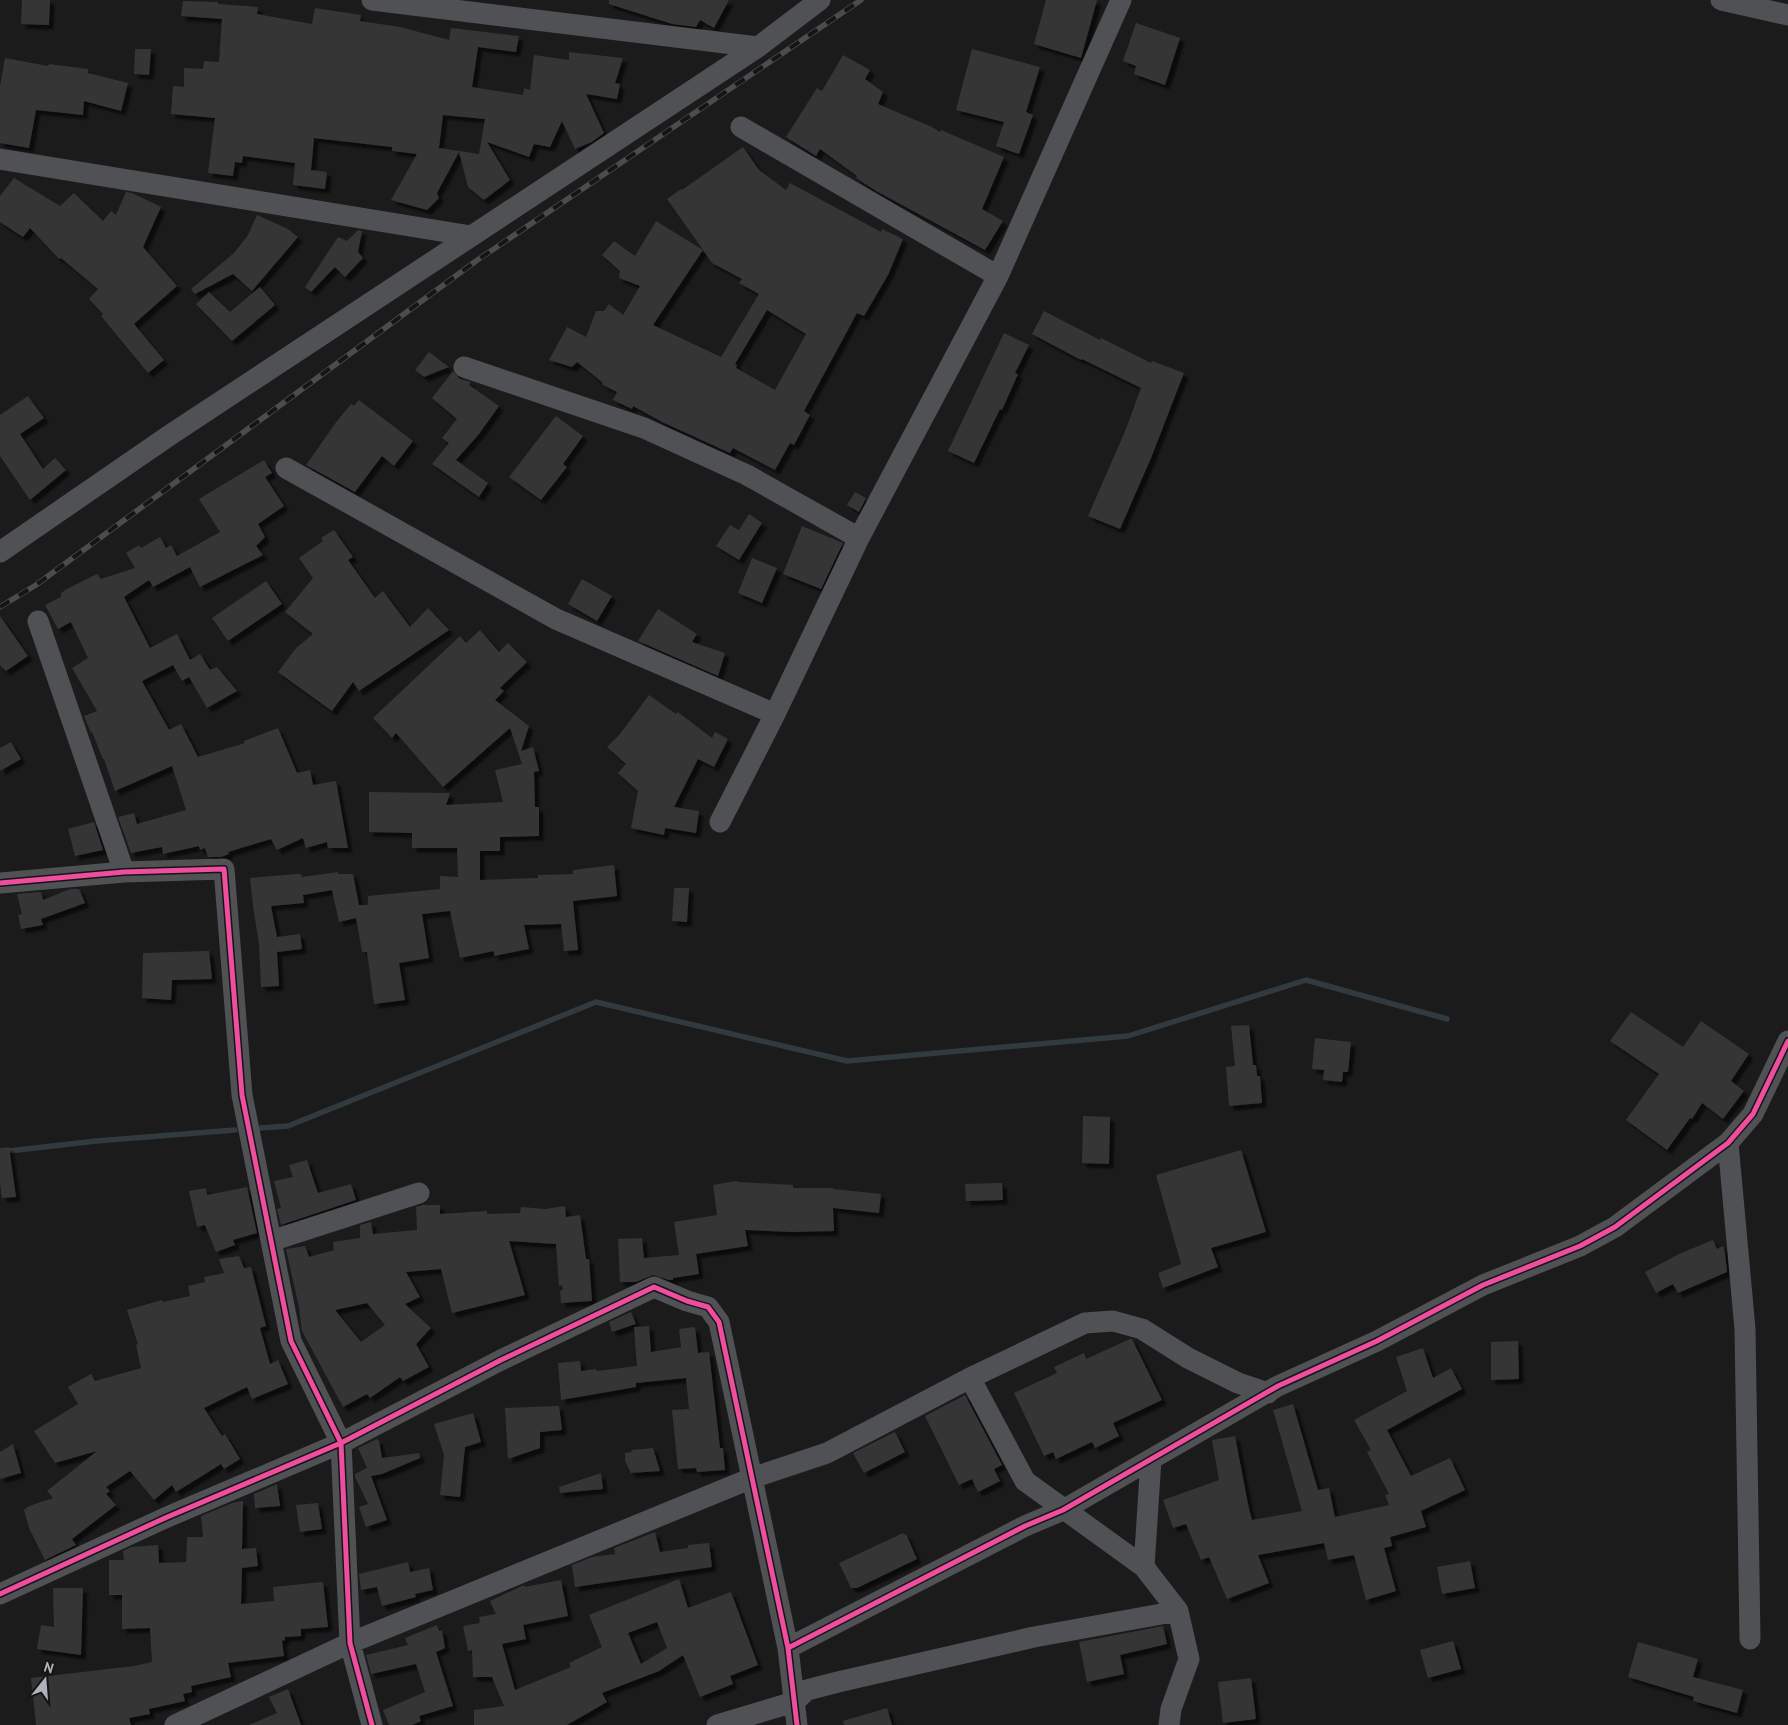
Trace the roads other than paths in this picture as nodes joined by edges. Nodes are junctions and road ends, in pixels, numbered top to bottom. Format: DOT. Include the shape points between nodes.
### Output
graph roads {
  1 [pos="372,0"];
  2 [pos="820,0"];
  3 [pos="1121,0"];
  4 [pos="1721,0"];
  5 [pos="1788,15"];
  6 [pos="758,47"];
  7 [pos="741,127"];
  8 [pos="0,159"];
  9 [pos="471,236"];
  10 [pos="998,276"];
  11 [pos="464,367"];
  12 [pos="286,468"];
  13 [pos="859,538"];
  14 [pos="0,552"];
  15 [pos="38,621"];
  16 [pos="775,714"];
  17 [pos="720,822"];
  18 [pos="124,872"];
  19 [pos="0,883"];
  20 [pos="1788,1041"];
  21 [pos="1728,1143"];
  22 [pos="419,1193"];
  23 [pos="271,1241"];
  24 [pos="970,1378"];
  25 [pos="1268,1392"];
  26 [pos="340,1444"];
  27 [pos="1151,1458"];
  28 [pos="752,1478"];
  29 [pos="1063,1510"];
  30 [pos="1144,1567"];
  31 [pos="0,1594"];
  32 [pos="1178,1611"];
  33 [pos="1750,1638"];
  34 [pos="350,1643"];
  35 [pos="788,1648"];
  36 [pos="794,1702"];
  37 [pos="175,1725"];
  38 [pos="372,1725"];
  39 [pos="717,1725"];
  40 [pos="796,1725"];
  41 [pos="1169,1725"];
  1 -- 6 [label="street"];
  2 -- 6 [label="street"];
  3 -- 10 [label="street"];
  4 -- 5 [label="street"];
  6 -- 9 [label="street"];
  7 -- 10 [label="street"];
  8 -- 9 [label="street"];
  9 -- 14 [label="street"];
  10 -- 13 [label="street"];
  11 -- 13 [label="street" via="644,428 747,475"];
  12 -- 16 [label="street" via="556,619"];
  13 -- 16 [label="street"];
  15 -- 18 [label="street"];
  16 -- 17 [label="street"];
  18 -- 19 [label="street"];
  18 -- 23 [label="street" via="224,869 242,1095"];
  20 -- 21 [label="street" via="1753,1114"];
  21 -- 25 [label="street" via="1615,1227 1580,1246 1483,1285"];
  21 -- 33 [label="street" via="1745,1330"];
  22 -- 23 [label="street"];
  23 -- 26 [label="street" via="291,1341"];
  24 -- 25 [label="street" via="1085,1324 1113,1321 1142,1329 1188,1358 1238,1383"];
  24 -- 28 [label="street" via="827,1453"];
  24 -- 29 [label="street" via="1025,1481"];
  25 -- 27 [label="street"];
  26 -- 28 [label="street" via="501,1360 654,1287 708,1307 719,1322"];
  26 -- 31 [label="street" via="165,1518"];
  26 -- 34 [label="street"];
  27 -- 29 [label="street"];
  27 -- 30 [label="street"];
  28 -- 34 [label="street"];
  28 -- 35 [label="street"];
  29 -- 30 [label="street"];
  29 -- 35 [label="street" via="1025,1526"];
  30 -- 32 [label="street"];
  32 -- 36 [label="street" via="1034,1637 921,1662 807,1690"];
  32 -- 41 [label="street" via="1189,1659 1170,1709"];
  34 -- 37 [label="street"];
  34 -- 38 [label="street"];
  35 -- 36 [label="street"];
  36 -- 39 [label="street"];
  36 -- 40 [label="street"];
}
